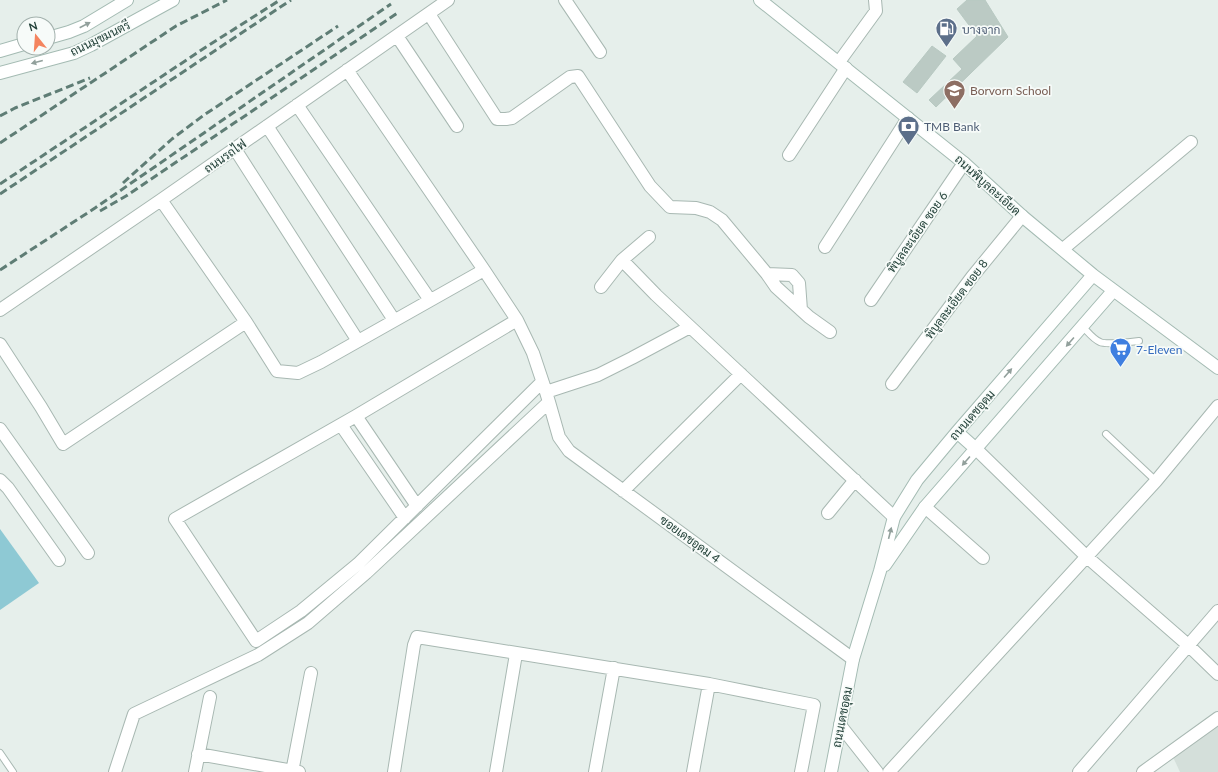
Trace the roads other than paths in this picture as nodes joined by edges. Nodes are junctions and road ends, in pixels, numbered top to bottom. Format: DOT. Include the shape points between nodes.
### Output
graph roads {
  1 [pos="127,0"];
  2 [pos="173,0"];
  3 [pos="448,0"];
  4 [pos="564,0"];
  5 [pos="760,0"];
  6 [pos="875,0"];
  7 [pos="429,14"];
  8 [pos="56,36"];
  9 [pos="397,36"];
  10 [pos="16,46"];
  11 [pos="0,51"];
  12 [pos="600,52"];
  13 [pos="0,55"];
  14 [pos="842,65"];
  15 [pos="347,70"];
  16 [pos="5,71"];
  17 [pos="297,105"];
  18 [pos="908,118"];
  19 [pos="267,126"];
  20 [pos="458,126"];
  21 [pos="1191,142"];
  22 [pos="235,149"];
  23 [pos="789,155"];
  24 [pos="964,163"];
  25 [pos="161,200"];
  26 [pos="1022,216"];
  27 [pos="649,238"];
  28 [pos="826,247"];
  29 [pos="1062,249"];
  30 [pos="622,260"];
  31 [pos="484,270"];
  32 [pos="767,274"];
  33 [pos="1093,275"];
  34 [pos="601,287"];
  35 [pos="1113,291"];
  36 [pos="430,300"];
  37 [pos="870,300"];
  38 [pos="0,310"];
  39 [pos="801,310"];
  40 [pos="394,320"];
  41 [pos="517,320"];
  42 [pos="246,322"];
  43 [pos="690,326"];
  44 [pos="1083,327"];
  45 [pos="830,332"];
  46 [pos="358,341"];
  47 [pos="1139,341"];
  48 [pos="0,344"];
  49 [pos="1218,368"];
  50 [pos="741,374"];
  51 [pos="892,384"];
  52 [pos="546,392"];
  53 [pos="1218,406"];
  54 [pos="356,416"];
  55 [pos="341,425"];
  56 [pos="0,429"];
  57 [pos="957,432"];
  58 [pos="1106,434"];
  59 [pos="976,449"];
  60 [pos="0,480"];
  61 [pos="855,480"];
  62 [pos="1156,481"];
  63 [pos="623,490"];
  64 [pos="417,506"];
  65 [pos="925,507"];
  66 [pos="828,513"];
  67 [pos="894,517"];
  68 [pos="405,518"];
  69 [pos="88,553"];
  70 [pos="1087,557"];
  71 [pos="982,558"];
  72 [pos="59,560"];
  73 [pos="880,571"];
  74 [pos="1218,611"];
  75 [pos="1188,645"];
  76 [pos="516,654"];
  77 [pos="853,659"];
  78 [pos="614,668"];
  79 [pos="311,673"];
  80 [pos="1218,674"];
  81 [pos="709,684"];
  82 [pos="210,697"];
  83 [pos="1218,718"];
  84 [pos="840,725"];
  85 [pos="0,753"];
  86 [pos="198,754"];
  87 [pos="13,772"];
  88 [pos="115,772"];
  89 [pos="195,772"];
  90 [pos="294,772"];
  91 [pos="394,772"];
  92 [pos="496,772"];
  93 [pos="595,772"];
  94 [pos="693,772"];
  95 [pos="801,772"];
  96 [pos="831,772"];
  97 [pos="877,772"];
  98 [pos="889,772"];
  99 [pos="1078,772"];
  100 [pos="1143,772"];
  8 -- 1 [label="street, ถนนมุขมนตรี, one-way" via="84,26"];
  2 -- 16 [label="street, ถนนมุขมนตรี, one-way" via="74,53"];
  3 -- 7 [label="street, ถนนรถไฟ"];
  4 -- 12 [label="street"];
  5 -- 14 [label="street, ถนนพิบูลละเอียด"];
  6 -- 14 [label="street" via="876,11"];
  7 -- 9 [label="street, ถนนรถไฟ"];
  7 -- 32 [label="street" via="497,118 512,118 570,77 578,76 650,186 670,207 696,208 710,212 722,220"];
  9 -- 15 [label="street, ถนนรถไฟ"];
  9 -- 20 [label="street"];
  10 -- 11 [label="street"];
  13 -- 16 [label="street"];
  14 -- 18 [label="street, ถนนพิบูลละเอียด"];
  14 -- 23 [label="street"];
  15 -- 17 [label="street, ถนนรถไฟ"];
  15 -- 31 [label="street, ซอยเดชอุดม 4"];
  17 -- 19 [label="street, ถนนรถไฟ"];
  17 -- 36 [label="street"];
  18 -- 24 [label="street, ถนนพิบูลละเอียด"];
  18 -- 28 [label="street"];
  19 -- 22 [label="street, ถนนรถไฟ"];
  19 -- 40 [label="street"];
  21 -- 29 [label="street"];
  22 -- 25 [label="street, ถนนรถไฟ"];
  22 -- 46 [label="street"];
  24 -- 26 [label="street, ถนนพิบูลละเอียด"];
  24 -- 37 [label="street, พิบูลละเอียด ซอย 6"];
  25 -- 38 [label="street, ถนนรถไฟ"];
  25 -- 42 [label="street"];
  26 -- 29 [label="street, ถนนพิบูลละเอียด"];
  26 -- 51 [label="street, พิบูลละเอียด ซอย 8" via="972,277"];
  27 -- 30 [label="street"];
  29 -- 33 [label="street, ถนนพิบูลละเอียด"];
  30 -- 34 [label="street"];
  30 -- 43 [label="street"];
  31 -- 36 [label="street"];
  31 -- 41 [label="street, ซอยเดชอุดม 4"];
  32 -- 39 [label="street" via="776,287"];
  32 -- 39 [label="street" via="792,275 799,283"];
  33 -- 35 [label="street, ถนนพิบูลละเอียด"];
  57 -- 33 [label="street, ถนนเดชอุดม, one-way"];
  35 -- 44 [label="street, ถนนเดชอุดม"];
  35 -- 49 [label="street, ถนนพิบูลละเอียด"];
  36 -- 40 [label="street"];
  39 -- 45 [label="street"];
  40 -- 46 [label="street"];
  41 -- 52 [label="street, ซอยเดชอุดม 4" via="533,353"];
  41 -- 54 [label="street"];
  42 -- 46 [label="street" via="278,371 298,373"];
  42 -- 48 [label="street" via="63,444"];
  43 -- 50 [label="street"];
  43 -- 52 [label="street" via="598,375"];
  44 -- 47 [label="lane" via="1101,343"];
  44 -- 59 [label="street, ถนนเดชอุดม, one-way"];
  50 -- 61 [label="street"];
  50 -- 63 [label="street"];
  52 -- 63 [label="street, ซอยเดชอุดม 4" via="559,437 569,451"];
  52 -- 64 [label="street"];
  52 -- 88 [label="street" via="371,567 308,623 258,655 134,714"];
  53 -- 62 [label="street"];
  54 -- 55 [label="street"];
  54 -- 64 [label="street"];
  55 -- 68 [label="street"];
  55 -- 68 [label="street" via="175,519 256,640 301,611 358,564"];
  56 -- 69 [label="street"];
  57 -- 59 [label="street"];
  57 -- 67 [label="street, ถนนเดชอุดม" via="917,480"];
  58 -- 62 [label="lane"];
  59 -- 65 [label="street, ถนนเดชอุดม, one-way"];
  59 -- 70 [label="street"];
  60 -- 72 [label="street"];
  61 -- 66 [label="street"];
  61 -- 67 [label="street"];
  62 -- 70 [label="street"];
  63 -- 77 [label="street, ซอยเดชอุดม 4"];
  64 -- 68 [label="street"];
  65 -- 71 [label="street"];
  65 -- 73 [label="street, ถนนเดชอุดม"];
  73 -- 67 [label="street, ถนนเดชอุดม, one-way"];
  70 -- 75 [label="street"];
  70 -- 98 [label="street"];
  73 -- 77 [label="street, ถนนเดชอุดม"];
  74 -- 75 [label="street"];
  75 -- 80 [label="street"];
  75 -- 99 [label="street"];
  76 -- 78 [label="street"];
  76 -- 91 [label="street" via="417,637"];
  76 -- 92 [label="street"];
  77 -- 84 [label="street, ถนนเดชอุดม"];
  78 -- 81 [label="street"];
  78 -- 93 [label="street"];
  79 -- 90 [label="street"];
  81 -- 94 [label="street"];
  81 -- 95 [label="street" via="814,704"];
  82 -- 86 [label="street"];
  83 -- 100 [label="street"];
  84 -- 96 [label="street, ถนนเดชอุดม"];
  84 -- 97 [label="street"];
  85 -- 87 [label="lane"];
  86 -- 89 [label="street"];
  86 -- 90 [label="street"];
}
